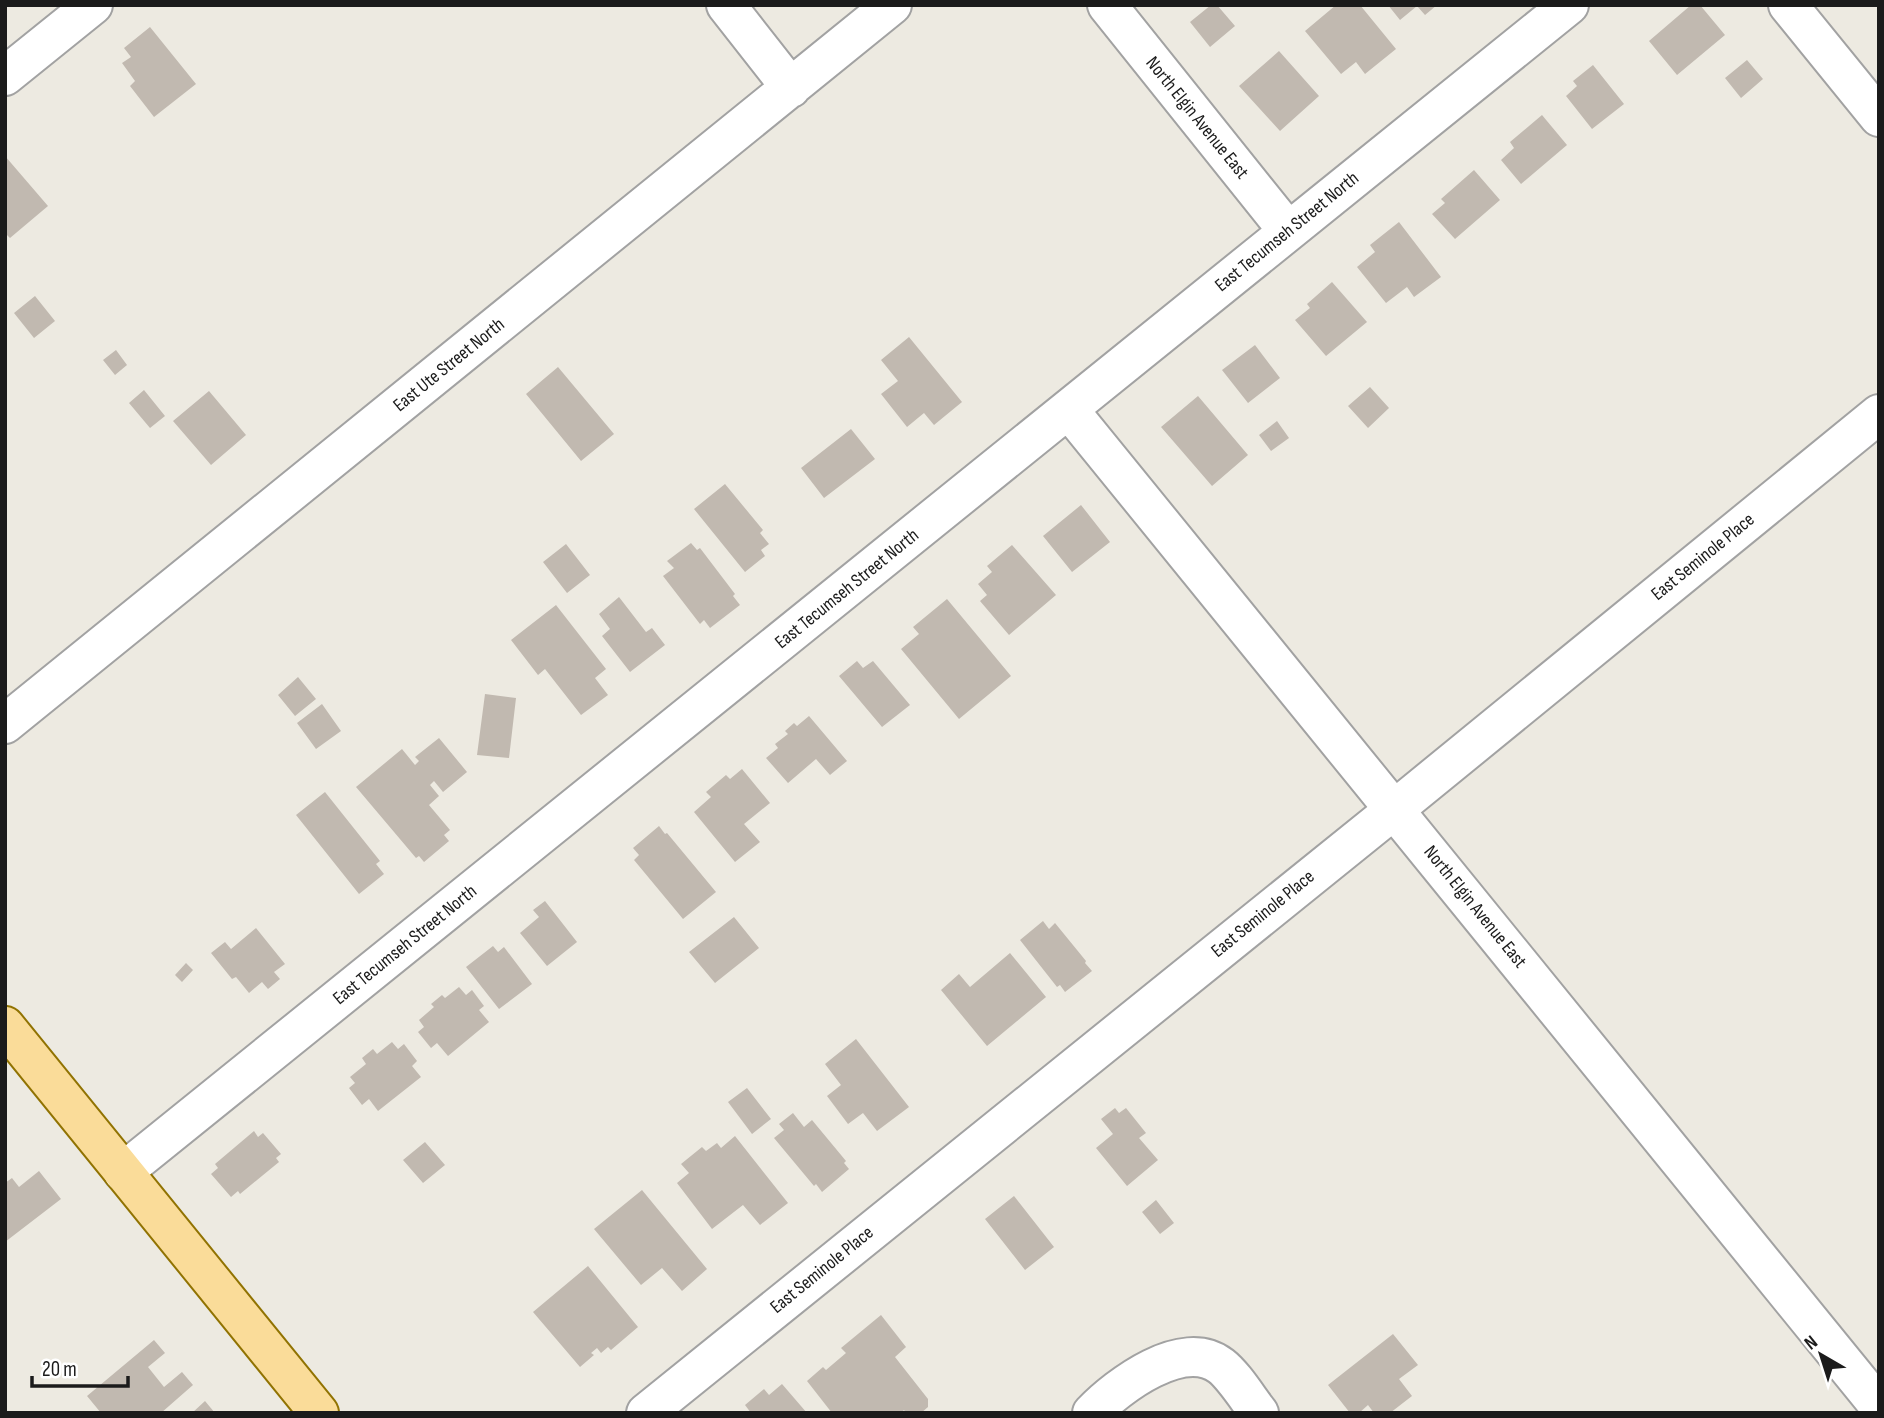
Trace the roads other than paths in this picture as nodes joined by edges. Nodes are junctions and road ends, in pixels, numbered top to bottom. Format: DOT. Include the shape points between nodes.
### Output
graph roads {
  1 [pos="93,5"];
  2 [pos="726,5"];
  3 [pos="892,5"];
  4 [pos="1107,5"];
  5 [pos="1569,5"];
  6 [pos="1788,5"];
  7 [pos="5,76"];
  8 [pos="791,88"];
  9 [pos="1879,117"];
  10 [pos="1288,231"];
  11 [pos="1069,410"];
  12 [pos="1879,414"];
  13 [pos="5,724"];
  14 [pos="1395,808"];
  15 [pos="5,1026"];
  16 [pos="123,1172"];
  17 [pos="1879,1406"];
  18 [pos="319,1413"];
  19 [pos="646,1413"];
  20 [pos="1092,1413"];
  21 [pos="1259,1413"];
  1 -- 7 [label="street"];
  2 -- 8 [label="street"];
  3 -- 8 [label="street, East Ute Street North"];
  4 -- 10 [label="street, North Elgin Avenue East"];
  5 -- 10 [label="street, East Tecumseh Street North"];
  6 -- 9 [label="street"];
  8 -- 13 [label="street, East Ute Street North"];
  10 -- 11 [label="street, East Tecumseh Street North"];
  11 -- 14 [label="street, North Elgin Avenue East"];
  11 -- 16 [label="street, East Tecumseh Street North"];
  12 -- 14 [label="street, East Seminole Place"];
  14 -- 17 [label="street, North Elgin Avenue East"];
  14 -- 19 [label="street, East Seminole Place"];
  15 -- 16 [label="main road"];
  16 -- 18 [label="main road"];
  20 -- 21 [label="street" via="1131,1379 1153,1367 1199,1357 1221,1366"];
}
